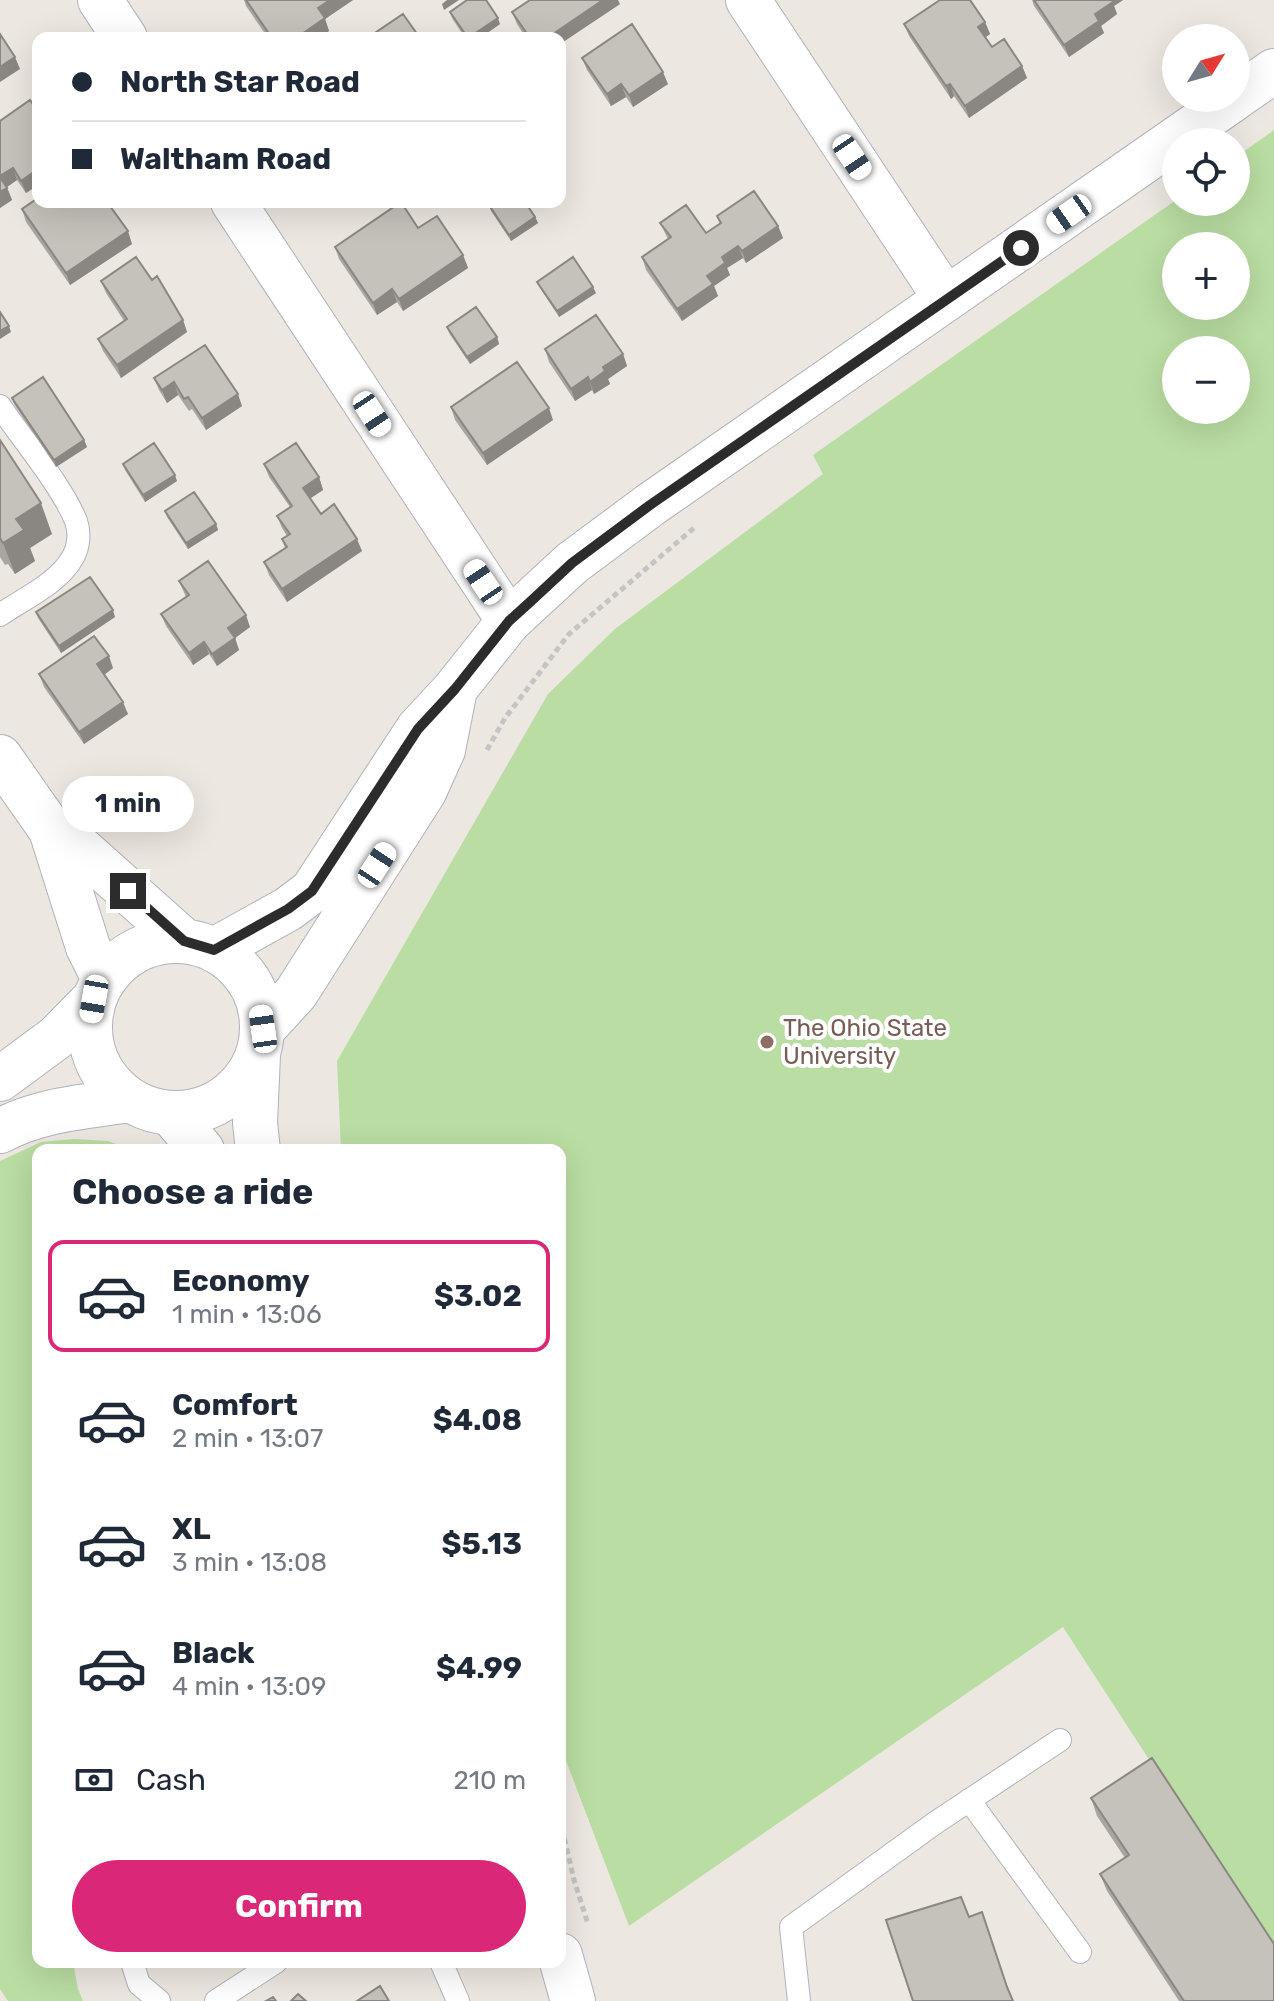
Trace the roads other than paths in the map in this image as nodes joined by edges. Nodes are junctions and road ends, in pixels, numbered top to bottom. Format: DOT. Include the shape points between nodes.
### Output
graph roads {
  1 [pos="100,0"];
  2 [pos="748,0"];
  3 [pos="121,32"];
  4 [pos="1274,71"];
  5 [pos="1250,88"];
  6 [pos="1216,112"];
  7 [pos="237,208"];
  8 [pos="946,299"];
  9 [pos="0,406"];
  10 [pos="0,615"];
  11 [pos="509,621"];
  12 [pos="455,689"];
  13 [pos="0,757"];
  14 [pos="51,830"];
  15 [pos="199,946"];
  16 [pos="99,989"];
  17 [pos="260,1042"];
  18 [pos="0,1079"];
  19 [pos="130,1100"];
  20 [pos="171,1114"];
  21 [pos="0,1131"];
  22 [pos="197,1144"];
  23 [pos="257,1144"];
  24 [pos="1060,1740"];
  25 [pos="969,1800"];
  26 [pos="574,1940"];
  27 [pos="1080,1952"];
  28 [pos="134,1968"];
  29 [pos="267,1968"];
  30 [pos="444,1968"];
  31 [pos="159,2001"];
  32 [pos="216,2001"];
  33 [pos="458,2001"];
  34 [pos="573,2001"];
  35 [pos="799,2001"];
  1 -- 3 [label="street"];
  2 -- 8 [label="street"];
  4 -- 5 [label="street"];
  6 -- 8 [label="street"];
  7 -- 11 [label="street"];
  8 -- 11 [label="street" via="572,563"];
  9 -- 10 [label="lane" via="77,523 78,543 72,559 51,580"];
  11 -- 12 [label="street"];
  12 -- 15 [label="street" via="418,729 312,891 288,909"];
  12 -- 17 [label="street" via="443,750 424,792"];
  13 -- 14 [label="street"];
  14 -- 15 [label="street"];
  14 -- 16 [label="street"];
  15 -- 16 [label="street" via="161,942 139,949 120,962"];
  15 -- 17 [label="street" via="234,964 249,983 259,1005"];
  16 -- 18 [label="street" via="57,1037"];
  16 -- 19 [label="street" via="90,1027 95,1056 108,1081"];
  17 -- 20 [label="street" via="239,1087 190,1113"];
  17 -- 23 [label="street"];
  19 -- 20 [label="street"];
  19 -- 21 [label="street" via="84,1104"];
  20 -- 22 [label="street"];
  24 -- 25 [label="lane"];
  25 -- 27 [label="lane"];
  25 -- 35 [label="lane" via="791,1927"];
  26 -- 34 [label="street"];
  28 -- 31 [label="lane" via="139,1984"];
  29 -- 32 [label="lane"];
  30 -- 33 [label="lane"];
}
